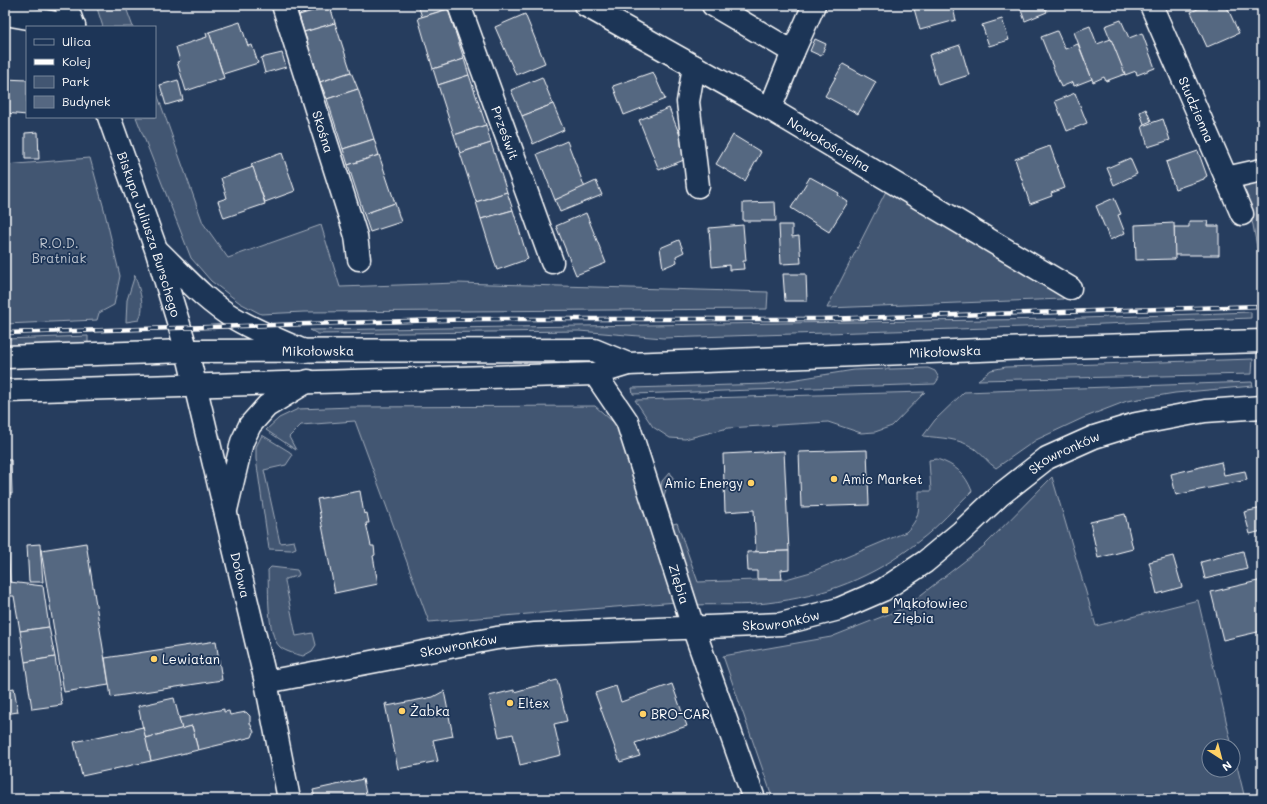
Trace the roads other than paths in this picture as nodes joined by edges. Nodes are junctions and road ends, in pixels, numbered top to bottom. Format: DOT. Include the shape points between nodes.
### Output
graph roads {
  1 [pos="66,5"];
  2 [pos="283,5"];
  3 [pos="459,5"];
  4 [pos="585,5"];
  5 [pos="713,5"];
  6 [pos="814,5"];
  7 [pos="1151,5"];
  8 [pos="5,14"];
  9 [pos="69,26"];
  10 [pos="74,26"];
  11 [pos="793,52"];
  12 [pos="694,66"];
  13 [pos="770,109"];
  14 [pos="109,118"];
  15 [pos="1262,170"];
  16 [pos="1226,178"];
  17 [pos="698,186"];
  18 [pos="1242,214"];
  19 [pos="156,249"];
  20 [pos="359,259"];
  21 [pos="552,262"];
  22 [pos="1070,288"];
  23 [pos="1262,341"];
  24 [pos="187,351"];
  25 [pos="304,351"];
  26 [pos="5,357"];
  27 [pos="628,364"];
  28 [pos="595,374"];
  29 [pos="308,381"];
  30 [pos="195,384"];
  31 [pos="5,391"];
  32 [pos="1262,407"];
  33 [pos="226,513"];
  34 [pos="693,627"];
  35 [pos="266,682"];
  36 [pos="290,799"];
  37 [pos="754,799"];
  1 -- 10 [label="street"];
  2 -- 20 [label="street, Skośna" via="356,236"];
  3 -- 21 [label="street, Prześwit"];
  4 -- 12 [label="street, Nowokościelna"];
  5 -- 11 [label="street"];
  6 -- 11 [label="street"];
  7 -- 16 [label="street, Studzienna"];
  8 -- 9 [label="street"];
  11 -- 13 [label="street"];
  12 -- 13 [label="street, Nowokościelna"];
  12 -- 17 [label="street" via="688,102"];
  13 -- 22 [label="street, Nowokościelna"];
  14 -- 19 [label="street, Biskupa Juliusza Burschego"];
  15 -- 16 [label="street"];
  16 -- 18 [label="street, Studzienna"];
  19 -- 24 [label="street, Biskupa Juliusza Burschego"];
  19 -- 25 [label="street" via="212,302 234,318"];
  23 -- 27 [label="street, Mikołowska"];
  24 -- 25 [label="street, Mikołowska"];
  24 -- 26 [label="street, Mikołowska"];
  24 -- 30 [label="street, Dołowa"];
  25 -- 27 [label="street, Mikołowska" via="594,350"];
  27 -- 28 [label="street, Mikołowska"];
  28 -- 29 [label="street, Mikołowska"];
  28 -- 34 [label="street, Ziębia" via="627,421"];
  29 -- 30 [label="street, Mikołowska"];
  29 -- 33 [label="street" via="267,406 250,425 242,442"];
  30 -- 31 [label="street, Mikołowska"];
  30 -- 33 [label="street, Dołowa"];
  32 -- 34 [label="street, Skowronków" via="1167,417 1136,424 1094,437 1047,458 1000,495 925,562 883,590 839,609 781,624"];
  33 -- 35 [label="street, Dołowa"];
  34 -- 35 [label="street, Skowronków" via="496,638"];
  34 -- 37 [label="street, Ziębia"];
  35 -- 36 [label="street, Dołowa"];
}
